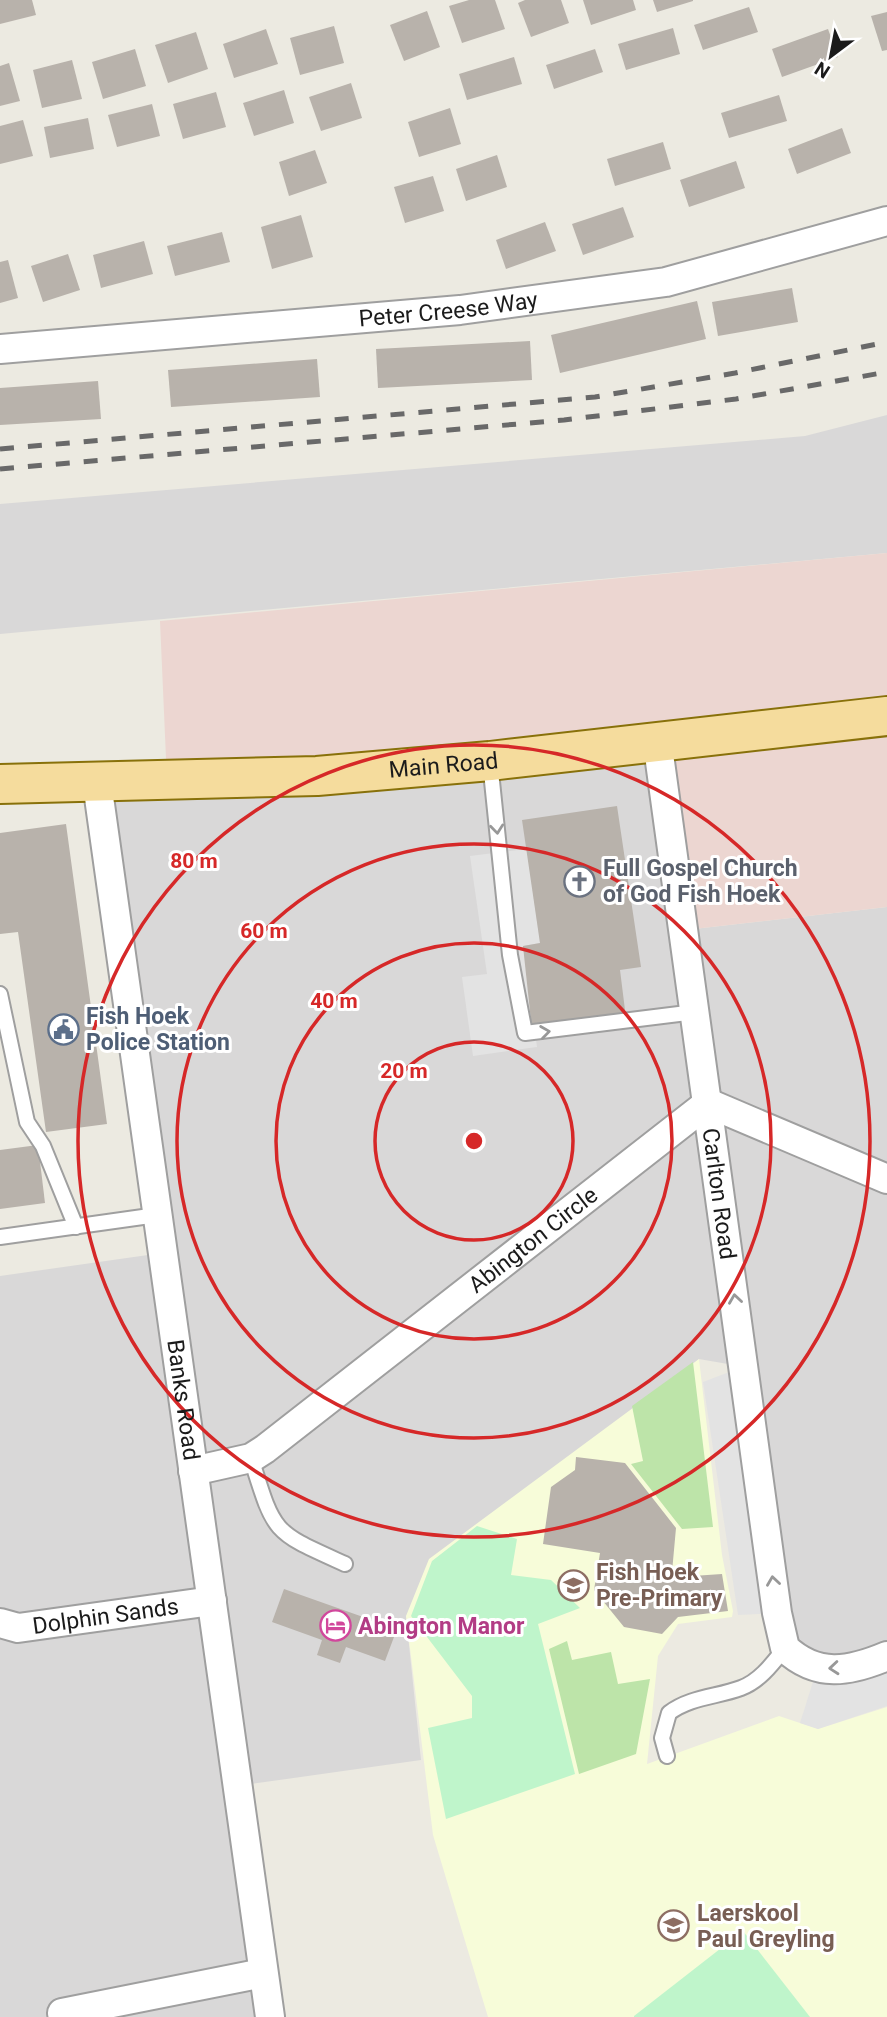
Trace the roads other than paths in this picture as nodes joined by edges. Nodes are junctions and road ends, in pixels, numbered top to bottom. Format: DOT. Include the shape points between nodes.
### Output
graph roads {
  1 [pos="887,221"];
  2 [pos="0,349"];
  3 [pos="887,716"];
  4 [pos="657,740"];
  5 [pos="490,761"];
  6 [pos="97,783"];
  7 [pos="0,784"];
  8 [pos="0,994"];
  9 [pos="695,1012"];
  10 [pos="708,1102"];
  11 [pos="887,1179"];
  12 [pos="157,1215"];
  13 [pos="76,1227"];
  14 [pos="0,1237"];
  15 [pos="251,1458"];
  16 [pos="193,1471"];
  17 [pos="345,1564"];
  18 [pos="212,1601"];
  19 [pos="0,1623"];
  20 [pos="785,1648"];
  21 [pos="887,1656"];
  22 [pos="667,1756"];
  23 [pos="263,1973"];
  24 [pos="62,2013"];
  25 [pos="270,2017"];
  1 -- 2 [label="street, Peter Creese Way" via="666,282 460,310"];
  3 -- 4 [label="main road, Main Road"];
  4 -- 5 [label="main road, Main Road"];
  4 -- 9 [label="street, Carlton Road"];
  5 -- 6 [label="main road, Main Road" via="317,776"];
  5 -- 9 [label="lane, one-way" via="510,955 524,1032"];
  6 -- 7 [label="main road, Main Road"];
  6 -- 12 [label="street, Banks Road"];
  8 -- 13 [label="lane" via="27,1122 43,1146"];
  9 -- 10 [label="street, Carlton Road"];
  10 -- 11 [label="street"];
  10 -- 15 [label="street, Abington Circle"];
  20 -- 10 [label="street, Carlton Road, one-way"];
  12 -- 13 [label="lane"];
  12 -- 16 [label="street, Banks Road"];
  13 -- 14 [label="lane"];
  15 -- 16 [label="street, Abington Circle"];
  15 -- 17 [label="lane" via="268,1515 276,1526 288,1538"];
  16 -- 18 [label="street, Banks Road"];
  18 -- 19 [label="street, Dolphin Sands" via="18,1628"];
  18 -- 23 [label="street, Banks Road"];
  21 -- 20 [label="street, one-way" via="817,1669"];
  20 -- 22 [label="lane" via="743,1688 687,1702 669,1713 662,1738"];
  23 -- 24 [label="street"];
  23 -- 25 [label="street, Banks Road"];
}
